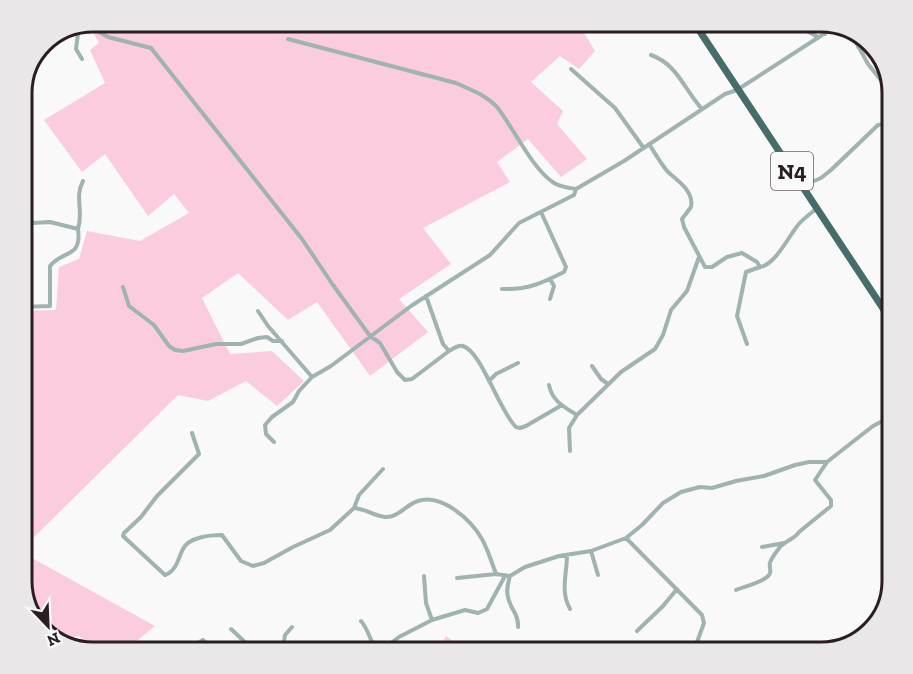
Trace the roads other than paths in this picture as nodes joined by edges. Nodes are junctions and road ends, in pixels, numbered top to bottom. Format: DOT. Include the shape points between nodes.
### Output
graph roads {
  1 [pos="99,32"];
  2 [pos="700,32"];
  3 [pos="809,32"];
  4 [pos="78,34"];
  5 [pos="824,34"];
  6 [pos="819,38"];
  7 [pos="288,39"];
  8 [pos="856,43"];
  9 [pos="858,47"];
  10 [pos="651,55"];
  11 [pos="82,59"];
  12 [pos="571,69"];
  13 [pos="878,73"];
  14 [pos="737,90"];
  15 [pos="702,109"];
  16 [pos="882,124"];
  17 [pos="649,144"];
  18 [pos="643,147"];
  19 [pos="83,181"];
  20 [pos="576,189"];
  21 [pos="804,189"];
  22 [pos="816,209"];
  23 [pos="541,212"];
  24 [pos="32,222"];
  25 [pos="78,229"];
  26 [pos="699,256"];
  27 [pos="760,267"];
  28 [pos="550,279"];
  29 [pos="123,287"];
  30 [pos="502,289"];
  31 [pos="426,296"];
  32 [pos="550,299"];
  33 [pos="882,306"];
  34 [pos="32,307"];
  35 [pos="258,311"];
  36 [pos="370,336"];
  37 [pos="282,341"];
  38 [pos="747,344"];
  39 [pos="450,351"];
  40 [pos="518,363"];
  41 [pos="592,366"];
  42 [pos="312,377"];
  43 [pos="489,381"];
  44 [pos="608,384"];
  45 [pos="549,385"];
  46 [pos="562,405"];
  47 [pos="577,414"];
  48 [pos="882,421"];
  49 [pos="192,433"];
  50 [pos="274,442"];
  51 [pos="570,451"];
  52 [pos="828,462"];
  53 [pos="382,469"];
  54 [pos="354,508"];
  55 [pos="626,538"];
  56 [pos="784,543"];
  57 [pos="762,547"];
  58 [pos="591,552"];
  59 [pos="567,555"];
  60 [pos="496,574"];
  61 [pos="598,575"];
  62 [pos="424,576"];
  63 [pos="507,576"];
  64 [pos="457,578"];
  65 [pos="677,589"];
  66 [pos="736,590"];
  67 [pos="570,609"];
  68 [pos="432,620"];
  69 [pos="361,621"];
  70 [pos="292,627"];
  71 [pos="518,627"];
  72 [pos="231,629"];
  73 [pos="637,631"];
  74 [pos="245,642"];
  75 [pos="284,642"];
  76 [pos="370,642"];
  77 [pos="395,642"];
  78 [pos="697,642"];
  1 -- 36 [label="street" via="151,48 302,239"];
  2 -- 14 [label="highway, N4"];
  3 -- 6 [label="street"];
  4 -- 11 [label="street" via="76,49"];
  5 -- 6 [label="street"];
  6 -- 14 [label="street"];
  7 -- 20 [label="street" via="456,83 483,95 496,106 549,179"];
  8 -- 9 [label="street"];
  9 -- 13 [label="street"];
  10 -- 15 [label="street" via="670,65"];
  12 -- 18 [label="street" via="615,108"];
  14 -- 15 [label="street" via="725,93"];
  14 -- 21 [label="highway, N4"];
  15 -- 17 [label="street"];
  16 -- 21 [label="street"];
  17 -- 18 [label="street"];
  17 -- 26 [label="street" via="690,196 691,207 682,219"];
  18 -- 20 [label="street"];
  19 -- 25 [label="street" via="78,190"];
  20 -- 23 [label="street" via="574,195"];
  21 -- 22 [label="highway, N4"];
  22 -- 27 [label="street"];
  22 -- 33 [label="highway, N4"];
  23 -- 28 [label="street" via="566,267"];
  23 -- 31 [label="street" via="519,223 490,255"];
  24 -- 25 [label="street"];
  25 -- 34 [label="street" via="80,237 75,250 50,266 51,306"];
  26 -- 27 [label="street" via="709,268 727,257 742,254"];
  26 -- 44 [label="street" via="687,291 671,310 655,349"];
  27 -- 38 [label="street" via="746,272 737,316"];
  28 -- 30 [label="street" via="524,289"];
  28 -- 32 [label="street" via="554,286"];
  29 -- 37 [label="street" via="129,306 154,325 175,350 241,344 267,337"];
  31 -- 36 [label="street"];
  31 -- 39 [label="street" via="443,344"];
  35 -- 37 [label="street"];
  36 -- 39 [label="street" via="380,343 405,380 411,380"];
  36 -- 42 [label="street"];
  37 -- 42 [label="street"];
  39 -- 43 [label="street" via="458,346 468,349"];
  40 -- 43 [label="street"];
  41 -- 44 [label="street"];
  42 -- 50 [label="street" via="293,402 265,425 266,434"];
  43 -- 46 [label="street" via="516,427 526,426"];
  44 -- 47 [label="street"];
  45 -- 46 [label="street" via="551,394"];
  46 -- 47 [label="street"];
  47 -- 51 [label="street" via="569,428"];
  48 -- 52 [label="street"];
  49 -- 54 [label="street" via="198,454 123,536 165,575 174,569 183,548 193,539 222,535 241,561 253,566 330,530"];
  52 -- 55 [label="street" via="809,462 764,476 681,492 663,503"];
  52 -- 56 [label="street" via="815,480 831,500 831,506"];
  53 -- 54 [label="street" via="359,495"];
  54 -- 60 [label="street" via="384,517 418,501 442,502 481,538"];
  55 -- 58 [label="street"];
  55 -- 65 [label="street"];
  56 -- 57 [label="street"];
  56 -- 66 [label="street" via="770,562 768,577"];
  58 -- 59 [label="street"];
  58 -- 61 [label="street"];
  59 -- 63 [label="street"];
  59 -- 67 [label="street" via="563,593"];
  60 -- 63 [label="street"];
  60 -- 64 [label="street"];
  62 -- 68 [label="street"];
  63 -- 68 [label="street" via="483,612 465,610"];
  63 -- 71 [label="street" via="507,596 519,620"];
  65 -- 73 [label="street"];
  65 -- 78 [label="street" via="702,615 704,623"];
  68 -- 77 [label="street"];
  69 -- 76 [label="street"];
  70 -- 75 [label="street"];
  72 -- 74 [label="street"];
}
